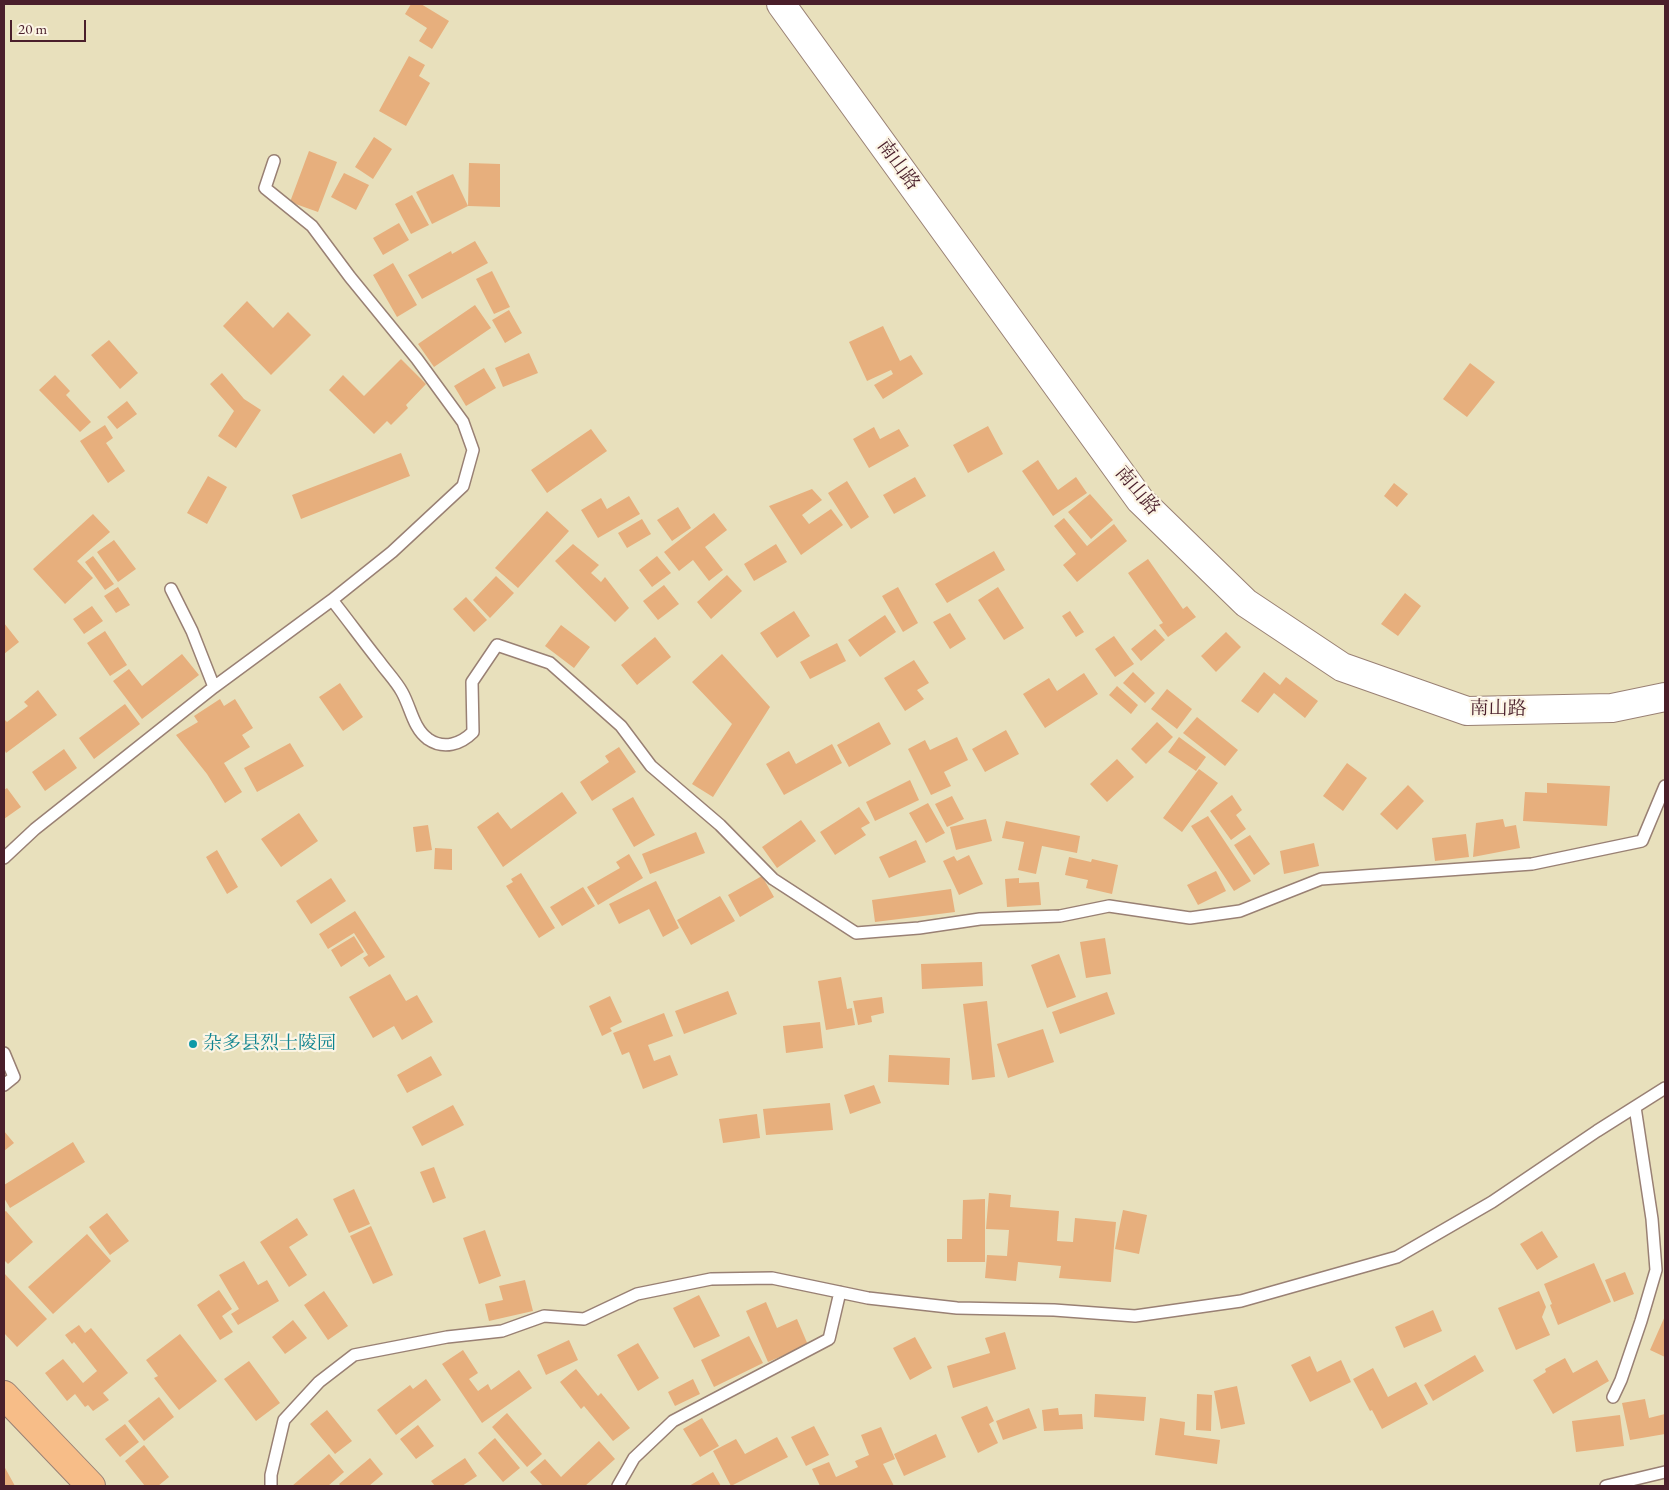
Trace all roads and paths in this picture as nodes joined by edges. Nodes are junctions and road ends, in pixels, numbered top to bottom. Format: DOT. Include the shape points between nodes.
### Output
graph roads {
  1 [pos="781,4"];
  2 [pos="274,161"];
  3 [pos="171,590"];
  4 [pos="332,600"];
  5 [pos="214,687"];
  6 [pos="1665,697"];
  7 [pos="1665,786"];
  8 [pos="4,858"];
  9 [pos="4,1053"];
  10 [pos="4,1085"];
  11 [pos="1665,1088"];
  12 [pos="1635,1107"];
  13 [pos="840,1292"];
  14 [pos="4,1395"];
  15 [pos="1613,1397"];
  16 [pos="1665,1472"];
  17 [pos="91,1486"];
  18 [pos="271,1486"];
  19 [pos="618,1486"];
  20 [pos="1606,1486"];
  1 -- 6 [label="street, 南山路" via="1140,500 1246,603 1342,667 1467,711 1612,708"];
  2 -- 4 [label="lane" via="265,188 312,226 463,422 473,450 463,486 392,552"];
  3 -- 5 [label="lane" via="192,630"];
  4 -- 5 [label="lane"];
  4 -- 7 [label="lane" via="402,692 417,726 430,740 448,745 466,739 473,732 472,682 497,644 550,663 621,726 651,766 720,826 773,879 856,933 980,919 1060,916 1109,906 1190,918 1240,911 1322,879 1532,864 1642,841"];
  5 -- 8 [label="lane" via="35,829"];
  9 -- 10 [label="lane" via="14,1077"];
  11 -- 12 [label="lane"];
  12 -- 13 [label="lane" via="1492,1202 1397,1257 1241,1301 1135,1316 957,1308"];
  12 -- 15 [label="lane" via="1652,1219 1656,1270 1642,1321"];
  13 -- 18 [label="lane" via="772,1278 711,1279 637,1294 584,1319 544,1316 502,1330 354,1355 319,1382 284,1420"];
  13 -- 19 [label="lane" via="828,1339 673,1421 634,1458"];
  14 -- 17 [label="main road"];
  16 -- 20 [label="lane"];
}
